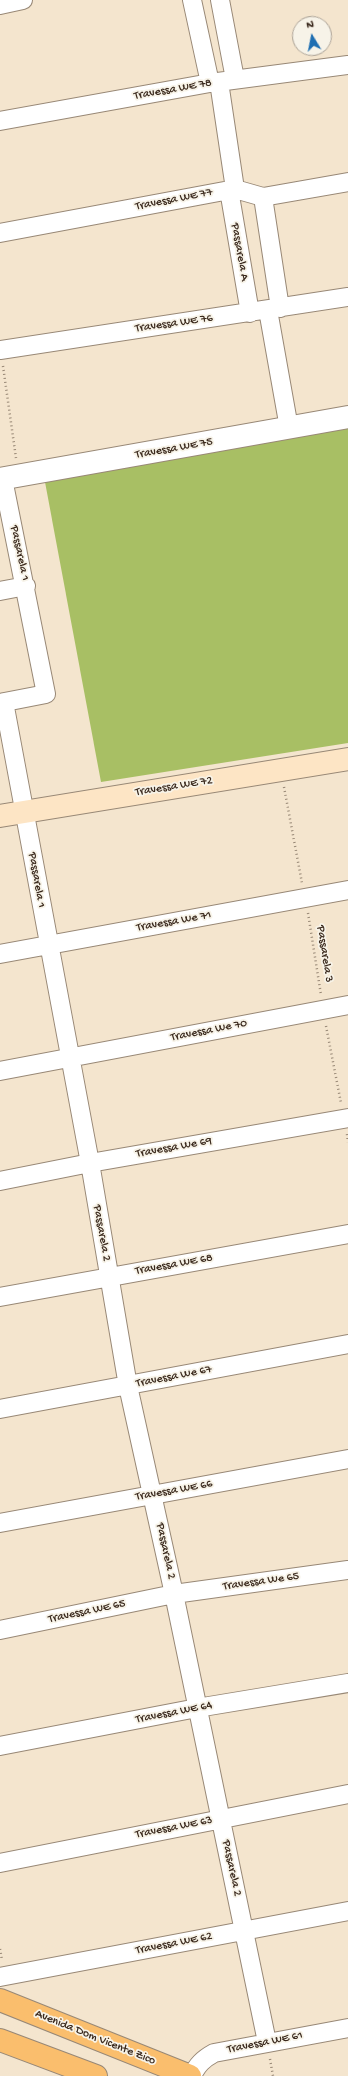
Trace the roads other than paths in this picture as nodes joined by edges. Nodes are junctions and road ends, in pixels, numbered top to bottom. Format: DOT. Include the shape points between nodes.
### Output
graph roads {
  1 [pos="23,0"];
  2 [pos="192,0"];
  3 [pos="220,0"];
  4 [pos="0,5"];
  5 [pos="348,65"];
  6 [pos="221,81"];
  7 [pos="0,122"];
  8 [pos="348,182"];
  9 [pos="232,190"];
  10 [pos="263,197"];
  11 [pos="0,233"];
  12 [pos="348,297"];
  13 [pos="274,309"];
  14 [pos="250,313"];
  15 [pos="0,350"];
  16 [pos="348,417"];
  17 [pos="289,428"];
  18 [pos="7,478"];
  19 [pos="26,586"];
  20 [pos="0,591"];
  21 [pos="2,702"];
  22 [pos="348,758"];
  23 [pos="24,812"];
  24 [pos="0,816"];
  25 [pos="348,890"];
  26 [pos="49,945"];
  27 [pos="0,954"];
  28 [pos="348,1005"];
  29 [pos="69,1058"];
  30 [pos="0,1071"];
  31 [pos="346,1119"];
  32 [pos="90,1163"];
  33 [pos="0,1181"];
  34 [pos="348,1234"];
  35 [pos="109,1277"];
  36 [pos="0,1297"];
  37 [pos="348,1344"];
  38 [pos="128,1386"];
  39 [pos="0,1409"];
  40 [pos="348,1459"];
  41 [pos="152,1495"];
  42 [pos="0,1523"];
  43 [pos="348,1570"];
  44 [pos="174,1594"];
  45 [pos="0,1630"];
  46 [pos="348,1683"];
  47 [pos="198,1708"];
  48 [pos="0,1746"];
  49 [pos="348,1794"];
  50 [pos="220,1818"];
  51 [pos="0,1863"];
  52 [pos="348,1911"];
  53 [pos="244,1931"];
  54 [pos="0,1977"];
  55 [pos="0,2000"];
  56 [pos="348,2028"];
  57 [pos="0,2040"];
  58 [pos="267,2042"];
  59 [pos="96,2076"];
  60 [pos="191,2076"];
  1 -- 4 [label="street"];
  2 -- 6 [label="street, Passarela A"];
  3 -- 6 [label="street, Passarela A"];
  5 -- 6 [label="street, Travessa WE 78"];
  6 -- 7 [label="street, Travessa WE 78"];
  6 -- 9 [label="street, Passarela A"];
  8 -- 10 [label="street, Travessa WE 77"];
  9 -- 10 [label="street, Travessa WE 77"];
  9 -- 11 [label="street, Travessa WE 77"];
  9 -- 14 [label="street, Passarela A"];
  10 -- 13 [label="street"];
  12 -- 13 [label="street, Travessa WE 76"];
  13 -- 14 [label="street, Travessa WE 76"];
  13 -- 17 [label="street"];
  14 -- 15 [label="street, Travessa WE 76"];
  16 -- 17 [label="street, Travessa WE 75"];
  17 -- 18 [label="street, Travessa WE 75"];
  18 -- 19 [label="street, Passarela 1"];
  19 -- 20 [label="street"];
  19 -- 21 [label="street, Passarela 1" via="46,694"];
  21 -- 23 [label="street, Passarela 1"];
  22 -- 23 [label="main road, Travessa WE 72"];
  23 -- 24 [label="main road, Travessa WE 72"];
  23 -- 26 [label="street, Passarela 1"];
  25 -- 26 [label="street, Travessa We 71"];
  26 -- 27 [label="street, Travessa We 71"];
  26 -- 29 [label="street, Passarela 1"];
  28 -- 29 [label="street, Travessa We 70"];
  29 -- 30 [label="street"];
  29 -- 32 [label="street, Passarela 2"];
  31 -- 32 [label="street, Travessa We 69"];
  32 -- 33 [label="street, Travessa We 69"];
  32 -- 35 [label="street, Passarela 2"];
  34 -- 35 [label="street, Travessa WE 68"];
  35 -- 36 [label="street, Travessa WE 68"];
  35 -- 38 [label="street, Passarela 2"];
  37 -- 38 [label="street, Travessa We 67"];
  38 -- 39 [label="street, Travessa We 67"];
  38 -- 41 [label="street, Passarela 2"];
  40 -- 41 [label="street, Travessa WE 66"];
  41 -- 42 [label="street, Travessa WE 66"];
  41 -- 44 [label="street, Passarela 2"];
  43 -- 44 [label="street, Travessa We 65"];
  44 -- 45 [label="street, Travessa WE 65"];
  44 -- 47 [label="street, Passarela 2"];
  46 -- 47 [label="street, Travessa WE 64"];
  47 -- 48 [label="street, Travessa WE 64"];
  47 -- 50 [label="street, Passarela 2"];
  49 -- 50 [label="street, Travessa WE 63"];
  50 -- 51 [label="street, Travessa WE 63"];
  50 -- 53 [label="street, Passarela 2"];
  52 -- 53 [label="street, Travessa WE 62"];
  53 -- 54 [label="street, Travessa WE 62"];
  53 -- 58 [label="street, Passarela 2"];
  55 -- 60 [label="main road, Avenida Dom Vicente Zico"];
  56 -- 58 [label="street, Travessa WE 61"];
  57 -- 59 [label="main road"];
  58 -- 60 [label="street, Travessa WE 61" via="214,2053 204,2059"];
}
